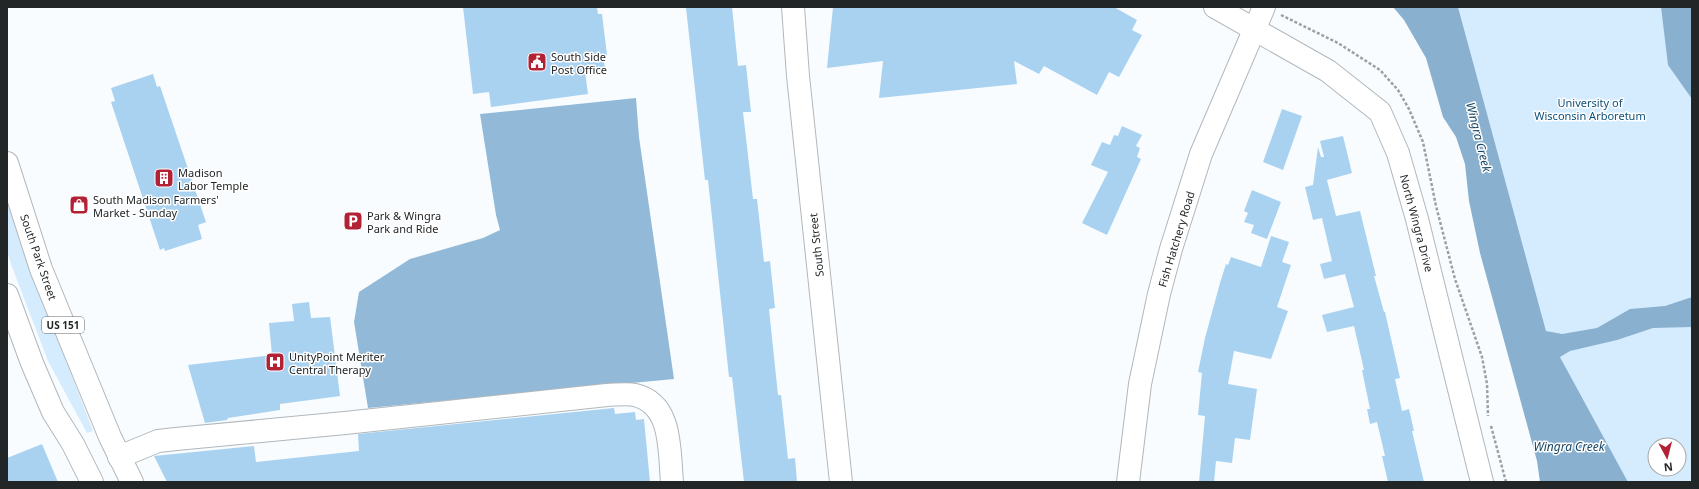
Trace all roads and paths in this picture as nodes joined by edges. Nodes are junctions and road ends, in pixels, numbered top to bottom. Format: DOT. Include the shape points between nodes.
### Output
graph roads {
  1 [pos="793,7"];
  2 [pos="1214,7"];
  3 [pos="1264,7"];
  4 [pos="1287,18"];
  5 [pos="1290,24"];
  6 [pos="1255,29"];
  7 [pos="7,163"];
  8 [pos="7,295"];
  9 [pos="119,457"];
  10 [pos="92,482"];
  11 [pos="132,482"];
  12 [pos="672,482"];
  13 [pos="841,482"];
  14 [pos="1128,482"];
  15 [pos="1482,482"];
  1 -- 13 [label="street, South Street"];
  2 -- 6 [label="street, North Wingra Drive"];
  3 -- 6 [label="street, Fish Hatchery Road"];
  4 -- 5 [label="path" via="1291,20"];
  6 -- 14 [label="street, Fish Hatchery Road" via="1201,154 1171,249 1140,384"];
  6 -- 15 [label="street, North Wingra Drive" via="1328,71 1380,112 1398,154 1417,219"];
  7 -- 9 [label="street, South Park Street / US 151" via="41,269"];
  8 -- 10 [label="street" via="53,412"];
  9 -- 11 [label="street, South Park Street / US 151"];
  9 -- 12 [label="street" via="158,441 634,394 657,407 663,417"];
}
